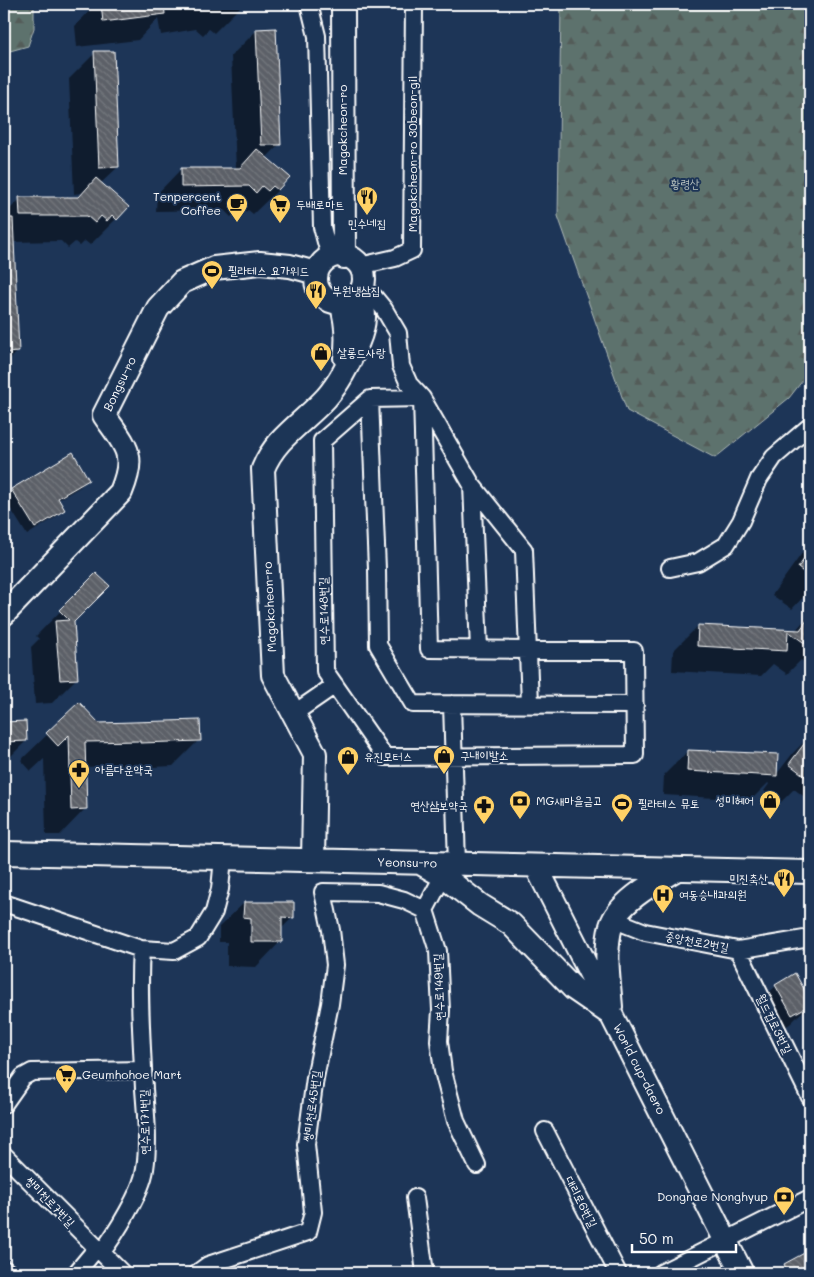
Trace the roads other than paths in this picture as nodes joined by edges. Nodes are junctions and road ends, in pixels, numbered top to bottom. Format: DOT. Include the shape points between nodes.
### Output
graph roads {
  1 [pos="309,4"];
  2 [pos="343,4"];
  3 [pos="414,4"];
  4 [pos="344,277"];
  5 [pos="422,398"];
  6 [pos="370,399"];
  7 [pos="300,423"];
  8 [pos="810,426"];
  9 [pos="322,441"];
  10 [pos="472,485"];
  11 [pos="670,568"];
  12 [pos="4,614"];
  13 [pos="479,649"];
  14 [pos="528,650"];
  15 [pos="335,685"];
  16 [pos="452,704"];
  17 [pos="530,704"];
  18 [pos="635,705"];
  19 [pos="293,714"];
  20 [pos="453,757"];
  21 [pos="4,853"];
  22 [pos="223,858"];
  23 [pos="313,860"];
  24 [pos="536,866"];
  25 [pos="678,869"];
  26 [pos="450,870"];
  27 [pos="810,872"];
  28 [pos="4,903"];
  29 [pos="425,910"];
  30 [pos="615,920"];
  31 [pos="810,938"];
  32 [pos="141,948"];
  33 [pos="738,950"];
  34 [pos="611,1015"];
  35 [pos="143,1070"];
  36 [pos="806,1077"];
  37 [pos="810,1097"];
  38 [pos="4,1104"];
  39 [pos="545,1131"];
  40 [pos="4,1155"];
  41 [pos="477,1165"];
  42 [pos="415,1198"];
  43 [pos="810,1198"];
  44 [pos="725,1240"];
  45 [pos="98,1251"];
  46 [pos="4,1269"];
  47 [pos="9,1273"];
  48 [pos="76,1273"];
  49 [pos="122,1273"];
  50 [pos="197,1273"];
  51 [pos="425,1273"];
  52 [pos="618,1273"];
  53 [pos="661,1273"];
  54 [pos="742,1273"];
  1 -- 4 [label="street" via="318,36 322,227"];
  2 -- 4 [label="main road, Magokcheon-ro"];
  3 -- 4 [label="street, Magokcheon-ro 30beon-gil" via="412,250"];
  4 -- 5 [label="street" via="375,298 384,309 398,333 401,366 409,384"];
  4 -- 7 [label="main road, Magokcheon-ro" via="362,302 363,330 343,374 327,397"];
  4 -- 12 [label="main road, Bongsu-ro" via="260,263 214,268 182,282 158,308 104,415 128,456 121,492"];
  5 -- 6 [label="street"];
  5 -- 10 [label="street"];
  5 -- 13 [label="street, 연수로148번길" via="429,649"];
  6 -- 9 [label="street"];
  6 -- 16 [label="street" via="378,645 412,704"];
  7 -- 9 [label="street"];
  7 -- 19 [label="main road, Magokcheon-ro" via="275,446 264,469 273,675"];
  8 -- 11 [label="street" via="774,457 726,545 698,562"];
  9 -- 15 [label="street, 연수로148번길" via="325,671"];
  10 -- 13 [label="street"];
  10 -- 14 [label="street" via="524,550"];
  13 -- 14 [label="street, 연수로148번길"];
  14 -- 17 [label="street"];
  14 -- 18 [label="street, 연수로148번길" via="634,651"];
  15 -- 19 [label="street"];
  15 -- 20 [label="street, 연수로148번길" via="385,757"];
  16 -- 17 [label="street"];
  16 -- 20 [label="street"];
  17 -- 18 [label="street"];
  18 -- 20 [label="street, 연수로148번길" via="635,755"];
  19 -- 23 [label="main road, Magokcheon-ro" via="315,754"];
  20 -- 26 [label="street"];
  21 -- 22 [label="main road, Yeonsu-ro"];
  22 -- 23 [label="main road, Yeonsu-ro"];
  22 -- 32 [label="street" via="214,912 198,938 174,951"];
  23 -- 26 [label="main road, Yeonsu-ro" via="421,863"];
  24 -- 25 [label="main road"];
  24 -- 26 [label="main road"];
  24 -- 34 [label="main road, World cup-daero"];
  25 -- 27 [label="main road"];
  25 -- 30 [label="main road" via="645,888 624,906"];
  26 -- 29 [label="street"];
  26 -- 34 [label="main road" via="480,905 511,924 574,989"];
  28 -- 32 [label="street"];
  29 -- 41 [label="street, 연수로149번길" via="438,951 439,1041 443,1071 456,1121"];
  29 -- 50 [label="street, 쌍미천로45번길" via="378,893 322,892 335,965 306,1144 313,1212 308,1232 208,1265"];
  30 -- 33 [label="street, 중앙천로2번길" via="645,932"];
  30 -- 34 [label="main road" via="611,924 608,947"];
  31 -- 33 [label="street, 중앙천로2번길"];
  32 -- 35 [label="street, 연수로171번길"];
  33 -- 36 [label="street, 월드컵로3번길"];
  34 -- 44 [label="main road, World cup-daero"];
  35 -- 38 [label="street" via="32,1072 15,1086"];
  35 -- 45 [label="street, 연수로171번길" via="147,1133 145,1170 135,1198 113,1238"];
  36 -- 37 [label="street, 월드컵로3번길"];
  39 -- 52 [label="street, 대리로6번길"];
  40 -- 45 [label="street, 쌍미천로7번길"];
  42 -- 51 [label="street"];
  43 -- 44 [label="street"];
  44 -- 53 [label="street"];
  44 -- 54 [label="main road, World cup-daero"];
  45 -- 48 [label="street"];
  45 -- 49 [label="street, 쌍미천로7번길"];
  46 -- 47 [label="street"];
}
